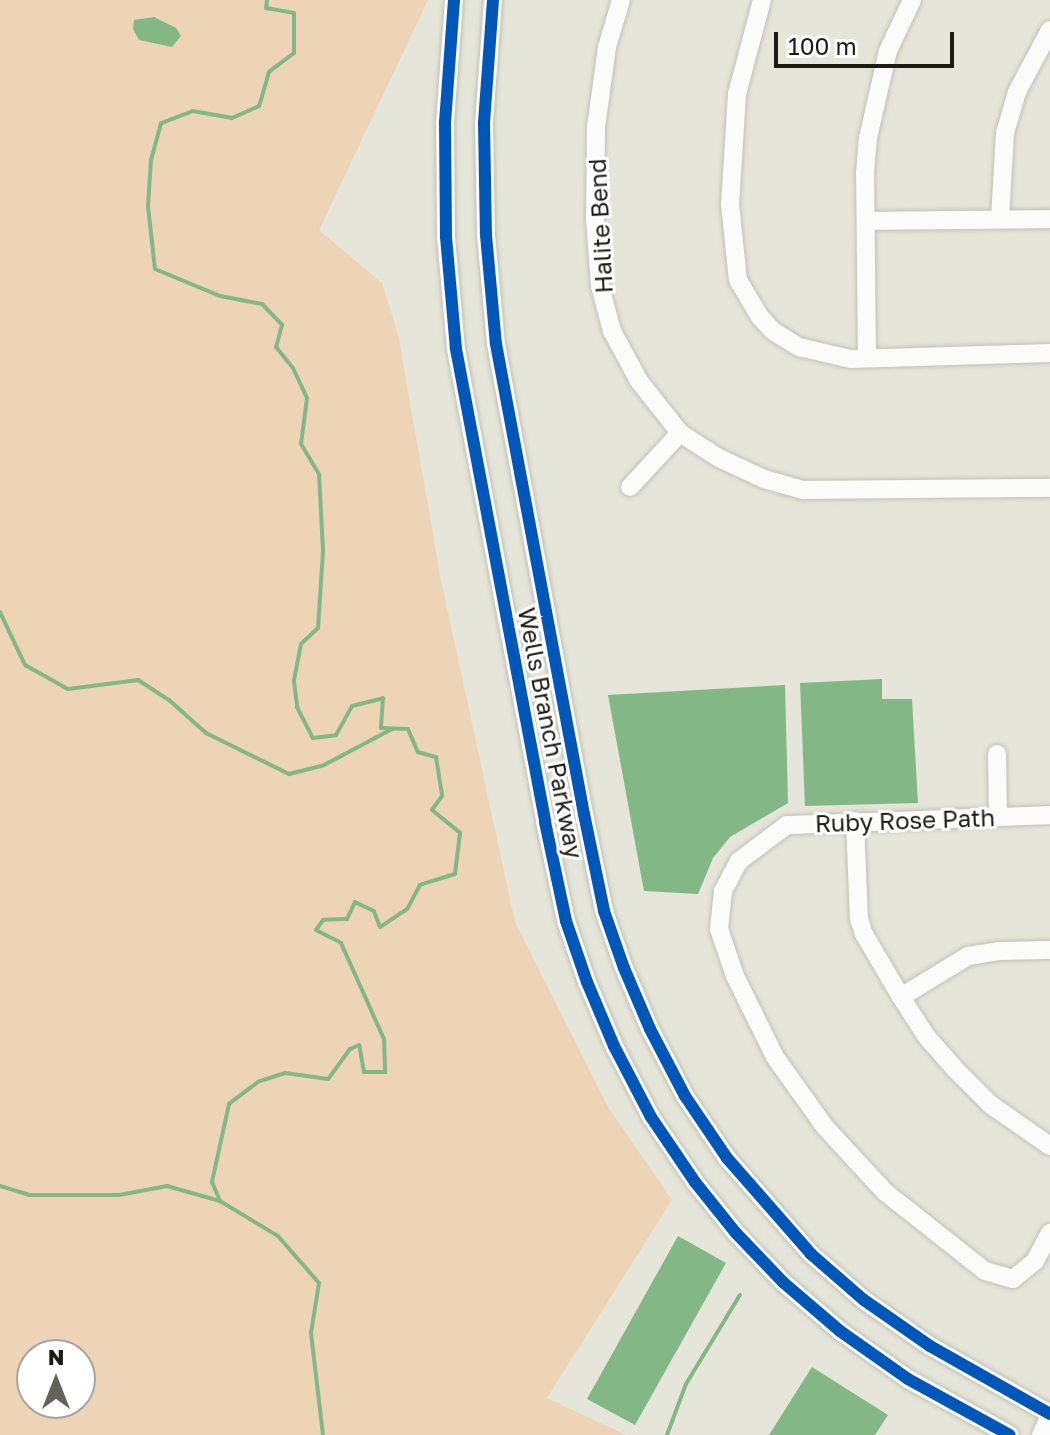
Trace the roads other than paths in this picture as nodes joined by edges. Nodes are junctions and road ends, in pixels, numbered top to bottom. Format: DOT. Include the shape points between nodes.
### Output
graph roads {
  1 [pos="454,0"];
  2 [pos="493,0"];
  3 [pos="621,0"];
  4 [pos="762,0"];
  5 [pos="912,0"];
  6 [pos="1050,30"];
  7 [pos="1000,219"];
  8 [pos="1050,219"];
  9 [pos="867,221"];
  10 [pos="1050,353"];
  11 [pos="867,358"];
  12 [pos="680,433"];
  13 [pos="630,487"];
  14 [pos="1050,488"];
  15 [pos="997,754"];
  16 [pos="1050,815"];
  17 [pos="998,816"];
  18 [pos="855,821"];
  19 [pos="1050,950"];
  20 [pos="901,997"];
  21 [pos="1050,1146"];
  22 [pos="1050,1233"];
  23 [pos="1050,1415"];
  24 [pos="1010,1435"];
  25 [pos="1041,1435"];
  1 -- 24 [label="street, Wells Branch Parkway" via="445,122 446,237 456,349 545,822 566,921 587,982 651,1117 736,1233 840,1331 908,1379"];
  2 -- 23 [label="street, Wells Branch Parkway" via="484,123 486,235 496,344 584,814 604,911 624,968 685,1096 727,1158 811,1254 930,1346"];
  3 -- 12 [label="street, Halite Bend" via="607,47 596,127 600,286 619,344 639,381"];
  4 -- 11 [label="street" via="733,120 730,204 738,280 760,317 788,340 824,355"];
  5 -- 9 [label="street" via="888,51 878,88 865,172"];
  6 -- 7 [label="street" via="1017,92 1005,133"];
  7 -- 8 [label="street"];
  7 -- 9 [label="street"];
  9 -- 11 [label="street"];
  10 -- 11 [label="street"];
  12 -- 13 [label="street"];
  12 -- 14 [label="street, Halite Bend" via="764,479 803,490"];
  15 -- 17 [label="street"];
  16 -- 17 [label="street, Ruby Rose Path"];
  17 -- 18 [label="street, Ruby Rose Path"];
  18 -- 20 [label="street" via="859,919"];
  18 -- 22 [label="street, Ruby Rose Path" via="787,825 739,861 723,891 719,929 775,1057 825,1127 885,1192 985,1271 1013,1279 1035,1261"];
  19 -- 20 [label="street" via="968,956"];
  20 -- 21 [label="street" via="926,1036 991,1105"];
  23 -- 25 [label="street"];
}
